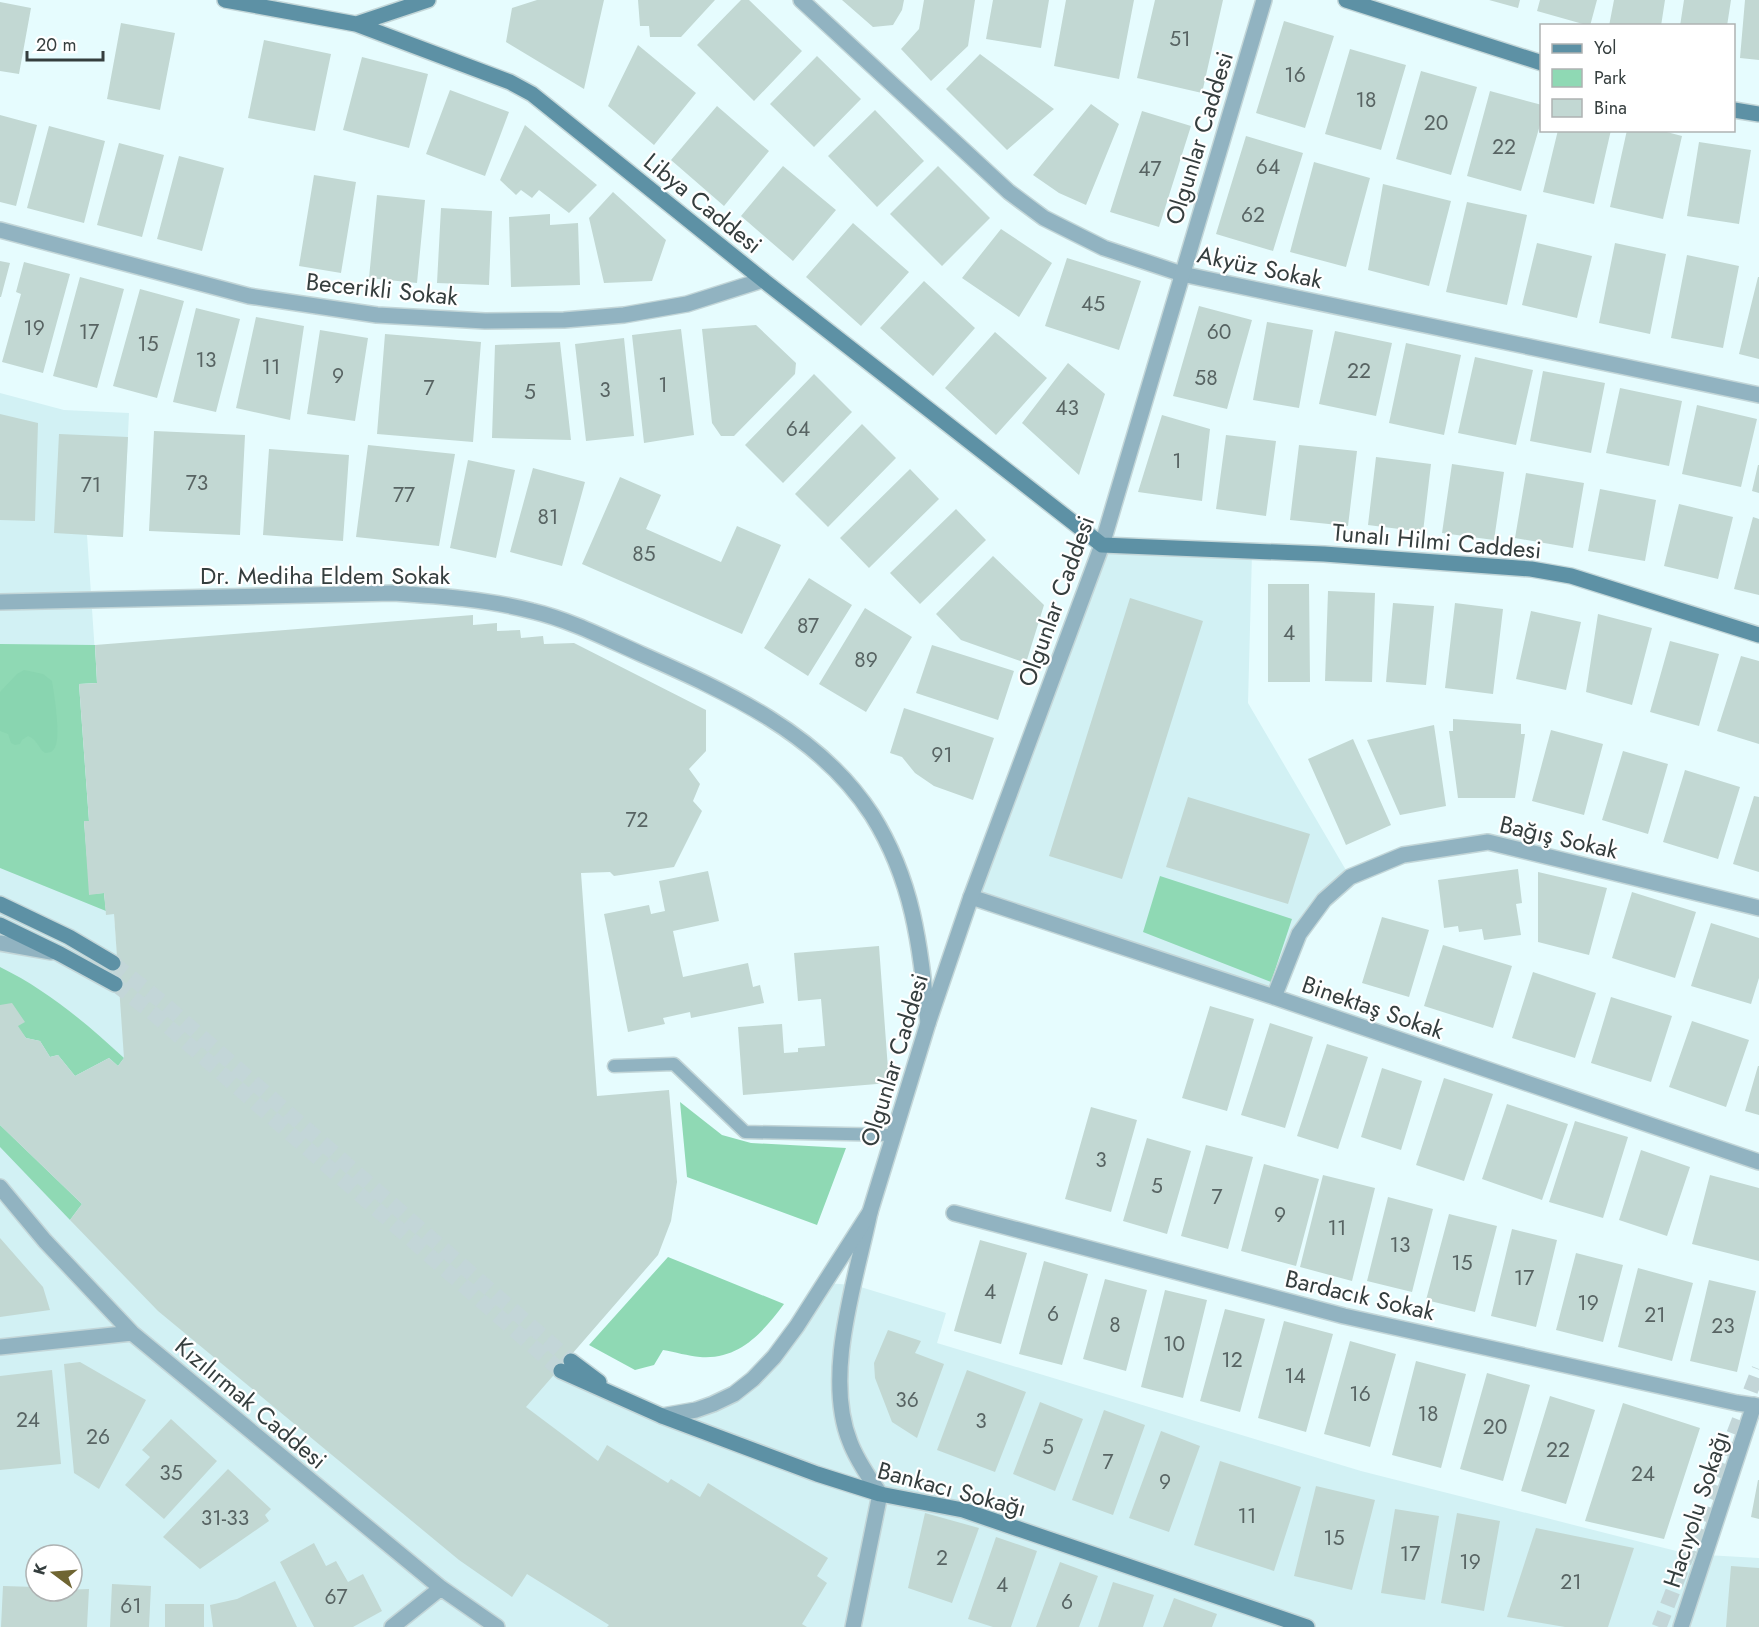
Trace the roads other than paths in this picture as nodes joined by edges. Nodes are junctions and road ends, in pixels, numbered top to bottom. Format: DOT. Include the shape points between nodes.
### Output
graph roads {
  1 [pos="225,0"];
  2 [pos="428,0"];
  3 [pos="801,0"];
  4 [pos="1264,0"];
  5 [pos="1346,0"];
  6 [pos="356,24"];
  7 [pos="1540,62"];
  8 [pos="1735,110"];
  9 [pos="1759,114"];
  10 [pos="0,230"];
  11 [pos="1182,274"];
  12 [pos="763,280"];
  13 [pos="1759,395"];
  14 [pos="1102,546"];
  15 [pos="0,602"];
  16 [pos="1759,635"];
  17 [pos="971,897"];
  18 [pos="0,904"];
  19 [pos="1759,908"];
  20 [pos="0,925"];
  21 [pos="0,944"];
  22 [pos="60,954"];
  23 [pos="113,963"];
  24 [pos="115,984"];
  25 [pos="1274,997"];
  26 [pos="928,1023"];
  27 [pos="614,1066"];
  28 [pos="894,1135"];
  29 [pos="1759,1162"];
  30 [pos="0,1187"];
  31 [pos="870,1212"];
  32 [pos="954,1213"];
  33 [pos="132,1333"];
  34 [pos="0,1347"];
  35 [pos="566,1366"];
  36 [pos="1756,1406"];
  37 [pos="662,1416"];
  38 [pos="880,1494"];
  39 [pos="441,1588"];
  40 [pos="392,1627"];
  41 [pos="497,1627"];
  42 [pos="853,1627"];
  43 [pos="1306,1627"];
  44 [pos="1681,1627"];
  1 -- 6 [label="main road, Libya Caddesi"];
  2 -- 6 [label="main road"];
  3 -- 11 [label="street, Akyüz Sokak" via="1009,192 1044,218 1104,248"];
  4 -- 11 [label="street, Olgunlar Caddesi"];
  5 -- 7 [label="main road"];
  6 -- 12 [label="main road, Libya Caddesi" via="510,82 532,94"];
  8 -- 9 [label="main road"];
  10 -- 12 [label="street, Becerikli Sokak" via="249,296 377,315 485,321 624,315 687,304"];
  11 -- 13 [label="street, Akyüz Sokak"];
  11 -- 14 [label="street, Olgunlar Caddesi"];
  12 -- 14 [label="main road, Libya Caddesi"];
  14 -- 16 [label="main road, Tunalı Hilmi Caddesi" via="1324,554 1531,569 1571,576"];
  14 -- 17 [label="street, Olgunlar Caddesi"];
  15 -- 26 [label="street, Dr. Mediha Eldem Sokak" via="393,593 443,596 493,602 571,622 682,672 750,706 805,742 871,814 911,902"];
  17 -- 25 [label="street, Binektaş Sokak"];
  17 -- 26 [label="street, Olgunlar Caddesi"];
  18 -- 23 [label="main road"];
  19 -- 25 [label="street, Bağış Sokak" via="1488,842 1403,855 1350,877 1324,900 1299,934"];
  20 -- 22 [label="main road"];
  21 -- 22 [label="street"];
  22 -- 24 [label="main road"];
  25 -- 29 [label="street, Binektaş Sokak"];
  26 -- 28 [label="street, Olgunlar Caddesi"];
  27 -- 28 [label="lane" via="674,1064 744,1132"];
  28 -- 31 [label="street, Olgunlar Caddesi"];
  30 -- 33 [label="street, Kızılırmak Caddesi" via="52,1249"];
  31 -- 37 [label="street, Olgunlar Caddesi" via="797,1326 753,1379 713,1404"];
  31 -- 38 [label="street, Olgunlar Caddesi" via="846,1326 839,1389 849,1442"];
  32 -- 36 [label="street, Bardacık Sokak" via="1344,1316"];
  33 -- 34 [label="street"];
  33 -- 39 [label="street, Kızılırmak Caddesi"];
  35 -- 37 [label="main road, Bankacı Sokağı"];
  36 -- 44 [label="street, Hacıyolu Sokağı"];
  37 -- 38 [label="main road, Bankacı Sokağı"];
  38 -- 42 [label="street"];
  38 -- 43 [label="main road, Bankacı Sokağı" via="963,1510"];
  39 -- 40 [label="street"];
  39 -- 41 [label="street, Kızılırmak Caddesi"];
}
